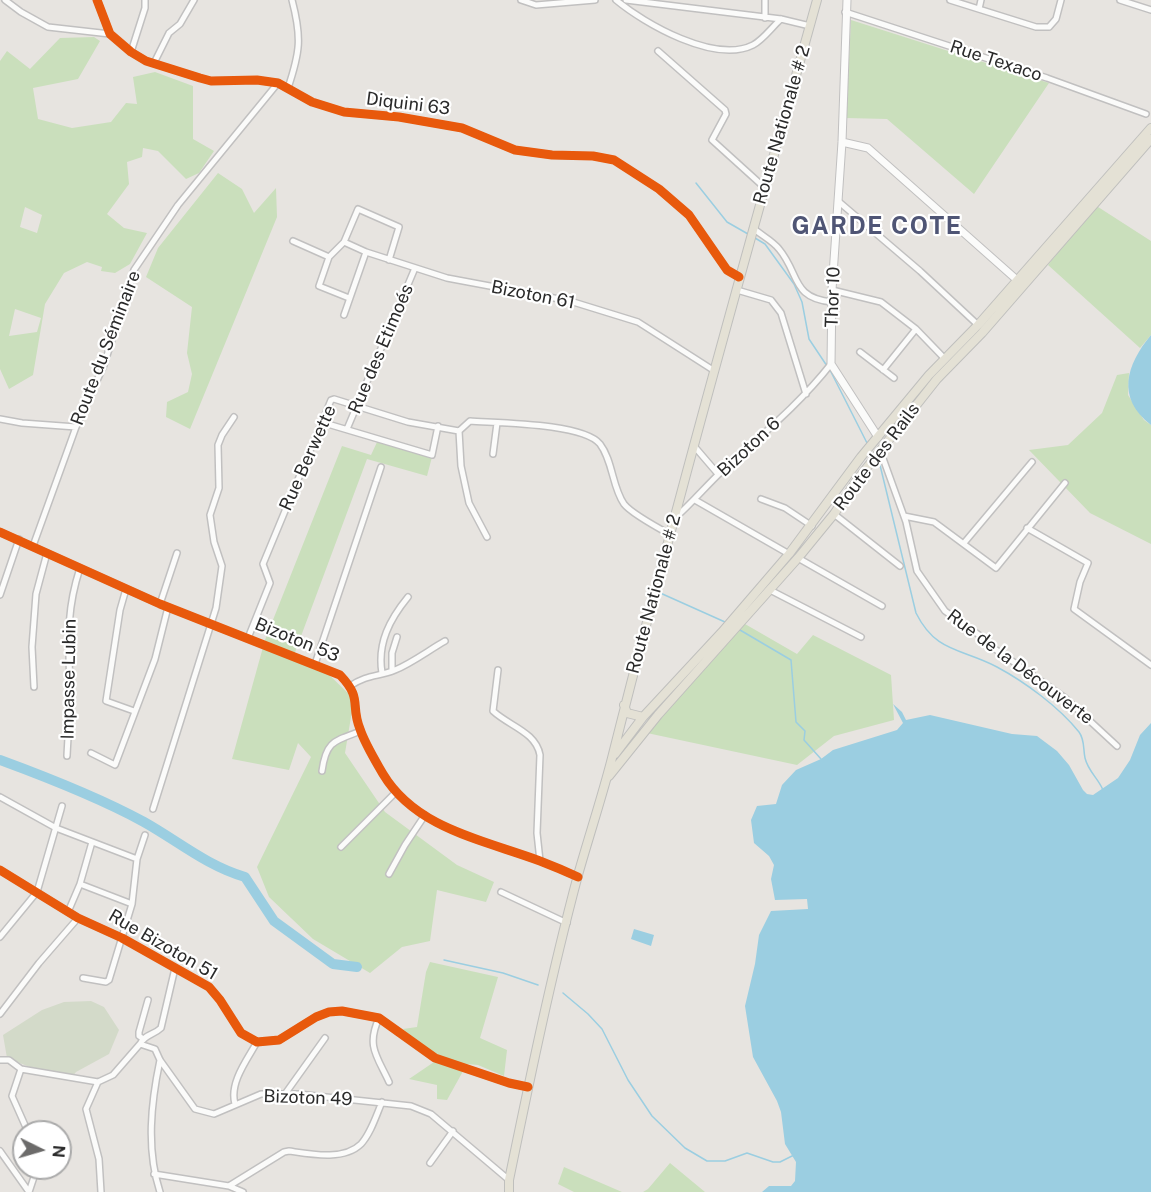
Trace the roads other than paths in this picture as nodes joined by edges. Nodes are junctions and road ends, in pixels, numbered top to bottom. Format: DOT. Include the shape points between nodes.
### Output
graph roads {
  1 [pos="96,0"];
  2 [pos="145,0"];
  3 [pos="194,0"];
  4 [pos="292,0"];
  5 [pos="521,0"];
  6 [pos="595,0"];
  7 [pos="616,0"];
  8 [pos="626,0"];
  9 [pos="765,0"];
  10 [pos="818,0"];
  11 [pos="847,0"];
  12 [pos="950,0"];
  13 [pos="981,0"];
  14 [pos="1061,0"];
  15 [pos="1120,0"];
  16 [pos="0,1"];
  17 [pos="6,1"];
  18 [pos="669,3"];
  19 [pos="979,9"];
  20 [pos="1151,10"];
  21 [pos="845,12"];
  22 [pos="765,18"];
  23 [pos="781,19"];
  24 [pos="810,26"];
  25 [pos="110,34"];
  26 [pos="658,51"];
  27 [pos="131,52"];
  28 [pos="154,63"];
  29 [pos="278,83"];
  30 [pos="288,88"];
  31 [pos="1146,114"];
  32 [pos="1151,128"];
  33 [pos="1151,140"];
  34 [pos="842,142"];
  35 [pos="765,188"];
  36 [pos="837,201"];
  37 [pos="753,228"];
  38 [pos="293,241"];
  39 [pos="344,242"];
  40 [pos="366,252"];
  41 [pos="329,257"];
  42 [pos="389,260"];
  43 [pos="416,268"];
  44 [pos="739,277"];
  45 [pos="1017,280"];
  46 [pos="737,290"];
  47 [pos="832,290"];
  48 [pos="349,298"];
  49 [pos="832,302"];
  50 [pos="344,315"];
  51 [pos="978,325"];
  52 [pos="916,329"];
  53 [pos="860,352"];
  54 [pos="945,359"];
  55 [pos="831,364"];
  56 [pos="713,370"];
  57 [pos="883,370"];
  58 [pos="894,378"];
  59 [pos="806,394"];
  60 [pos="355,406"];
  61 [pos="234,417"];
  62 [pos="0,419"];
  63 [pos="321,422"];
  64 [pos="497,423"];
  65 [pos="438,426"];
  66 [pos="76,427"];
  67 [pos="347,429"];
  68 [pos="459,430"];
  69 [pos="876,439"];
  70 [pos="693,445"];
  71 [pos="880,450"];
  72 [pos="493,454"];
  73 [pos="1032,462"];
  74 [pos="381,467"];
  75 [pos="718,474"];
  76 [pos="1065,483"];
  77 [pos="761,499"];
  78 [pos="695,500"];
  79 [pos="834,513"];
  80 [pos="904,516"];
  81 [pos="676,517"];
  82 [pos="812,526"];
  83 [pos="1027,528"];
  84 [pos="0,532"];
  85 [pos="671,535"];
  86 [pos="487,537"];
  87 [pos="19,539"];
  88 [pos="964,543"];
  89 [pos="33,546"];
  90 [pos="47,553"];
  91 [pos="177,553"];
  92 [pos="789,554"];
  93 [pos="798,558"];
  94 [pos="900,566"];
  95 [pos="80,568"];
  96 [pos="126,589"];
  97 [pos="770,590"];
  98 [pos="0,595"];
  99 [pos="408,597"];
  100 [pos="160,604"];
  101 [pos="882,606"];
  102 [pos="168,607"];
  103 [pos="737,620"];
  104 [pos="211,624"];
  105 [pos="725,634"];
  106 [pos="397,637"];
  107 [pos="861,637"];
  108 [pos="248,638"];
  109 [pos="445,640"];
  110 [pos="315,664"];
  111 [pos="1151,665"];
  112 [pos="498,670"];
  113 [pos="392,671"];
  114 [pos="382,673"];
  115 [pos="350,686"];
  116 [pos="34,687"];
  117 [pos="624,705"];
  118 [pos="134,711"];
  119 [pos="643,717"];
  120 [pos="361,731"];
  121 [pos="1117,746"];
  122 [pos="91,753"];
  123 [pos="67,756"];
  124 [pos="612,758"];
  125 [pos="322,771"];
  126 [pos="606,778"];
  127 [pos="396,792"];
  128 [pos="0,797"];
  129 [pos="62,806"];
  130 [pos="153,809"];
  131 [pos="425,815"];
  132 [pos="56,828"];
  133 [pos="144,835"];
  134 [pos="92,842"];
  135 [pos="341,847"];
  136 [pos="137,859"];
  137 [pos="540,861"];
  138 [pos="0,870"];
  139 [pos="389,874"];
  140 [pos="578,877"];
  141 [pos="80,884"];
  142 [pos="37,892"];
  143 [pos="501,892"];
  144 [pos="132,904"];
  145 [pos="68,912"];
  146 [pos="78,918"];
  147 [pos="567,923"];
  148 [pos="0,937"];
  149 [pos="122,938"];
  150 [pos="175,968"];
  151 [pos="83,978"];
  152 [pos="148,1000"];
  153 [pos="0,1014"];
  154 [pos="379,1018"];
  155 [pos="325,1038"];
  156 [pos="141,1041"];
  157 [pos="257,1042"];
  158 [pos="0,1060"];
  159 [pos="160,1060"];
  160 [pos="21,1069"];
  161 [pos="98,1082"];
  162 [pos="389,1082"];
  163 [pos="528,1087"];
  164 [pos="285,1094"];
  165 [pos="382,1102"];
  166 [pos="235,1104"];
  167 [pos="23,1120"];
  168 [pos="453,1131"];
  169 [pos="0,1151"];
  170 [pos="430,1163"];
  171 [pos="154,1174"];
  172 [pos="509,1180"];
  173 [pos="230,1186"];
  174 [pos="29,1192"];
  175 [pos="101,1192"];
  176 [pos="160,1192"];
  177 [pos="243,1192"];
  178 [pos="509,1192"];
  1 -- 25 [label="street, Diquini 63"];
  2 -- 27 [label="street"];
  3 -- 28 [label="street" via="180,24 169,33"];
  4 -- 30 [label="street" via="300,35"];
  5 -- 6 [label="street" via="536,5"];
  7 -- 23 [label="street" via="664,30 715,50 753,45"];
  8 -- 18 [label="street"];
  9 -- 22 [label="street"];
  10 -- 24 [label="main road, Route Nationale # 2"];
  11 -- 21 [label="street, Thor 10"];
  12 -- 19 [label="street"];
  13 -- 19 [label="street"];
  14 -- 19 [label="street" via="1056,19 1049,27 1036,27"];
  15 -- 20 [label="street"];
  16 -- 17 [label="street"];
  17 -- 25 [label="street" via="48,27"];
  18 -- 22 [label="street"];
  21 -- 31 [label="street, Rue Texaco"];
  21 -- 34 [label="street, Thor 10"];
  22 -- 23 [label="street"];
  23 -- 24 [label="street"];
  24 -- 35 [label="main road, Route Nationale # 2"];
  25 -- 27 [label="street, Diquini 63"];
  26 -- 35 [label="street" via="725,110 712,140"];
  27 -- 28 [label="street, Diquini 63"];
  28 -- 29 [label="street, Diquini 63" via="211,81"];
  29 -- 30 [label="street, Diquini 63"];
  29 -- 66 [label="street, Route du Séminaire" via="177,205 134,270 104,365"];
  30 -- 44 [label="street, Diquini 63" via="312,102 344,112 462,128 515,150 614,160 660,189 689,215 727,270"];
  32 -- 45 [label="main road, Route des Rails"];
  33 -- 71 [label="main road, Route des Rails" via="937,379"];
  34 -- 36 [label="street, Thor 10"];
  34 -- 45 [label="street" via="868,148"];
  35 -- 37 [label="main road, Route Nationale # 2"];
  36 -- 47 [label="street, Thor 10"];
  36 -- 51 [label="street"];
  37 -- 44 [label="main road, Route Nationale # 2"];
  37 -- 49 [label="street" via="779,248 805,294"];
  38 -- 41 [label="street"];
  39 -- 40 [label="street, Bizoton 61"];
  39 -- 41 [label="street"];
  39 -- 42 [label="street" via="360,209 399,227"];
  40 -- 42 [label="street, Bizoton 61"];
  40 -- 48 [label="street"];
  41 -- 48 [label="street" via="319,286"];
  42 -- 43 [label="street, Bizoton 61"];
  43 -- 56 [label="street, Bizoton 61" via="447,278 570,301 638,322"];
  43 -- 60 [label="street, Rue des Etimoés"];
  44 -- 46 [label="main road, Route Nationale # 2"];
  45 -- 51 [label="main road, Route des Rails"];
  46 -- 56 [label="main road, Route Nationale # 2"];
  46 -- 59 [label="street" via="771,300 781,313"];
  47 -- 49 [label="street, Thor 10"];
  47 -- 52 [label="street" via="878,301"];
  48 -- 50 [label="street"];
  49 -- 55 [label="street, Thor 10"];
  51 -- 54 [label="main road, Route des Rails"];
  52 -- 54 [label="street"];
  52 -- 57 [label="street"];
  53 -- 57 [label="street"];
  54 -- 69 [label="main road, Route des Rails"];
  55 -- 59 [label="street, Bizoton 6"];
  55 -- 69 [label="street"];
  56 -- 70 [label="main road, Route Nationale # 2"];
  57 -- 58 [label="street"];
  59 -- 75 [label="street, Bizoton 6"];
  60 -- 63 [label="street, Rue Berwette" via="332,399"];
  60 -- 65 [label="street, Rue Berwette" via="408,422"];
  60 -- 67 [label="street, Rue des Etimoés"];
  61 -- 104 [label="street" via="218,445 219,488 210,515 222,566"];
  62 -- 66 [label="street"];
  63 -- 67 [label="street"];
  63 -- 108 [label="street, Rue Berwette" via="263,564 270,583"];
  64 -- 68 [label="street" via="467,422"];
  64 -- 72 [label="street"];
  64 -- 85 [label="street" via="558,428 593,438 600,444 625,505"];
  65 -- 67 [label="street" via="432,455"];
  65 -- 68 [label="street, Rue Berwette"];
  66 -- 89 [label="street, Route du Séminaire"];
  68 -- 86 [label="street" via="469,503"];
  69 -- 82 [label="main road, Route des Rails"];
  70 -- 75 [label="street"];
  70 -- 81 [label="main road, Route Nationale # 2"];
  71 -- 79 [label="main road, Route des Rails"];
  71 -- 80 [label="street, Rue de la Découverte"];
  73 -- 88 [label="street"];
  74 -- 110 [label="street"];
  75 -- 78 [label="street, Bizoton 6"];
  76 -- 83 [label="street"];
  77 -- 82 [label="street" via="785,508"];
  78 -- 81 [label="street, Bizoton 6"];
  78 -- 92 [label="street"];
  79 -- 93 [label="main road, Route des Rails"];
  79 -- 94 [label="street"];
  80 -- 88 [label="street" via="934,522"];
  80 -- 121 [label="street, Rue de la Découverte" via="917,570 945,611 1064,697"];
  81 -- 85 [label="main road, Route Nationale # 2"];
  82 -- 92 [label="main road, Route des Rails"];
  83 -- 88 [label="street" via="996,568"];
  83 -- 111 [label="street" via="1088,563 1074,609"];
  84 -- 87 [label="street, Bizoton 53"];
  85 -- 117 [label="main road, Route Nationale # 2"];
  87 -- 89 [label="street, Bizoton 53"];
  87 -- 98 [label="street"];
  89 -- 90 [label="street, Bizoton 53"];
  90 -- 95 [label="street, Bizoton 53"];
  90 -- 116 [label="street" via="36,594"];
  91 -- 100 [label="street"];
  92 -- 103 [label="main road, Route des Rails"];
  93 -- 97 [label="main road, Route des Rails"];
  93 -- 101 [label="street"];
  95 -- 96 [label="street, Bizoton 53"];
  95 -- 123 [label="street, Impasse Lubin" via="67,629"];
  96 -- 100 [label="street, Bizoton 53"];
  96 -- 118 [label="street" via="106,701"];
  97 -- 103 [label="main road, Route des Rails"];
  97 -- 107 [label="street"];
  99 -- 114 [label="street" via="383,641"];
  100 -- 102 [label="street, Bizoton 53"];
  102 -- 104 [label="street, Bizoton 53"];
  102 -- 118 [label="street" via="155,659"];
  103 -- 105 [label="main road, Route des Rails"];
  104 -- 108 [label="street, Bizoton 53"];
  104 -- 130 [label="street"];
  105 -- 119 [label="main road, Route des Rails"];
  105 -- 126 [label="main road, Route des Rails"];
  106 -- 113 [label="street"];
  108 -- 110 [label="street, Bizoton 53"];
  109 -- 113 [label="street"];
  110 -- 115 [label="street, Bizoton 53" via="340,675"];
  112 -- 137 [label="street" via="492,708 539,748"];
  113 -- 114 [label="street"];
  114 -- 115 [label="street"];
  115 -- 120 [label="street, Bizoton 53"];
  117 -- 119 [label="main road" via="627,713"];
  117 -- 124 [label="main road, Route Nationale # 2"];
  118 -- 122 [label="street" via="115,765"];
  119 -- 124 [label="main road, Route des Rails"];
  120 -- 125 [label="street" via="328,747"];
  120 -- 127 [label="street, Bizoton 53"];
  124 -- 126 [label="main road, Route Nationale # 2"];
  126 -- 140 [label="main road, Route Nationale # 2"];
  127 -- 131 [label="street, Bizoton 53"];
  127 -- 135 [label="street"];
  128 -- 132 [label="street"];
  129 -- 132 [label="street"];
  131 -- 137 [label="street, Bizoton 53" via="468,836"];
  131 -- 139 [label="street"];
  132 -- 134 [label="street"];
  132 -- 142 [label="street"];
  133 -- 136 [label="street"];
  134 -- 136 [label="street"];
  134 -- 141 [label="street"];
  136 -- 144 [label="street"];
  137 -- 140 [label="street, Bizoton 53"];
  138 -- 142 [label="street, Rue Bizoton 51"];
  140 -- 147 [label="main road, Route Nationale # 2"];
  141 -- 144 [label="street"];
  141 -- 145 [label="street"];
  142 -- 145 [label="street, Rue Bizoton 51"];
  142 -- 148 [label="street"];
  143 -- 147 [label="street"];
  144 -- 149 [label="street"];
  145 -- 146 [label="street, Rue Bizoton 51"];
  146 -- 149 [label="street, Rue Bizoton 51"];
  146 -- 153 [label="street"];
  147 -- 163 [label="main road, Route Nationale # 2"];
  149 -- 150 [label="street, Rue Bizoton 51"];
  149 -- 151 [label="street" via="108,981"];
  150 -- 156 [label="street" via="161,1028"];
  150 -- 157 [label="street, Rue Bizoton 51" via="209,987 241,1033"];
  152 -- 156 [label="street" via="139,1032"];
  154 -- 157 [label="street" via="329,1012 279,1040"];
  154 -- 162 [label="street" via="373,1032 373,1050"];
  154 -- 163 [label="street" via="435,1058"];
  155 -- 164 [label="street"];
  156 -- 159 [label="street, Bizoton 49" via="155,1049"];
  156 -- 161 [label="street" via="113,1075"];
  157 -- 166 [label="street" via="234,1087"];
  158 -- 160 [label="street" via="9,1060"];
  159 -- 166 [label="street, Bizoton 49" via="195,1109 214,1114"];
  159 -- 171 [label="street" via="151,1140"];
  160 -- 161 [label="street"];
  160 -- 167 [label="street" via="12,1096"];
  161 -- 175 [label="street" via="86,1109 99,1159"];
  163 -- 172 [label="main road, Route Nationale # 2"];
  164 -- 165 [label="street, Bizoton 49"];
  164 -- 166 [label="street, Bizoton 49" via="261,1094"];
  165 -- 168 [label="street, Bizoton 49" via="422,1110"];
  165 -- 173 [label="street" via="368,1134 354,1149 322,1156 284,1152"];
  168 -- 170 [label="street"];
  168 -- 172 [label="street, Bizoton 49"];
  169 -- 174 [label="street"];
  171 -- 173 [label="street"];
  171 -- 176 [label="street"];
  172 -- 178 [label="main road, Route Nationale # 2"];
  173 -- 177 [label="street"];
}
